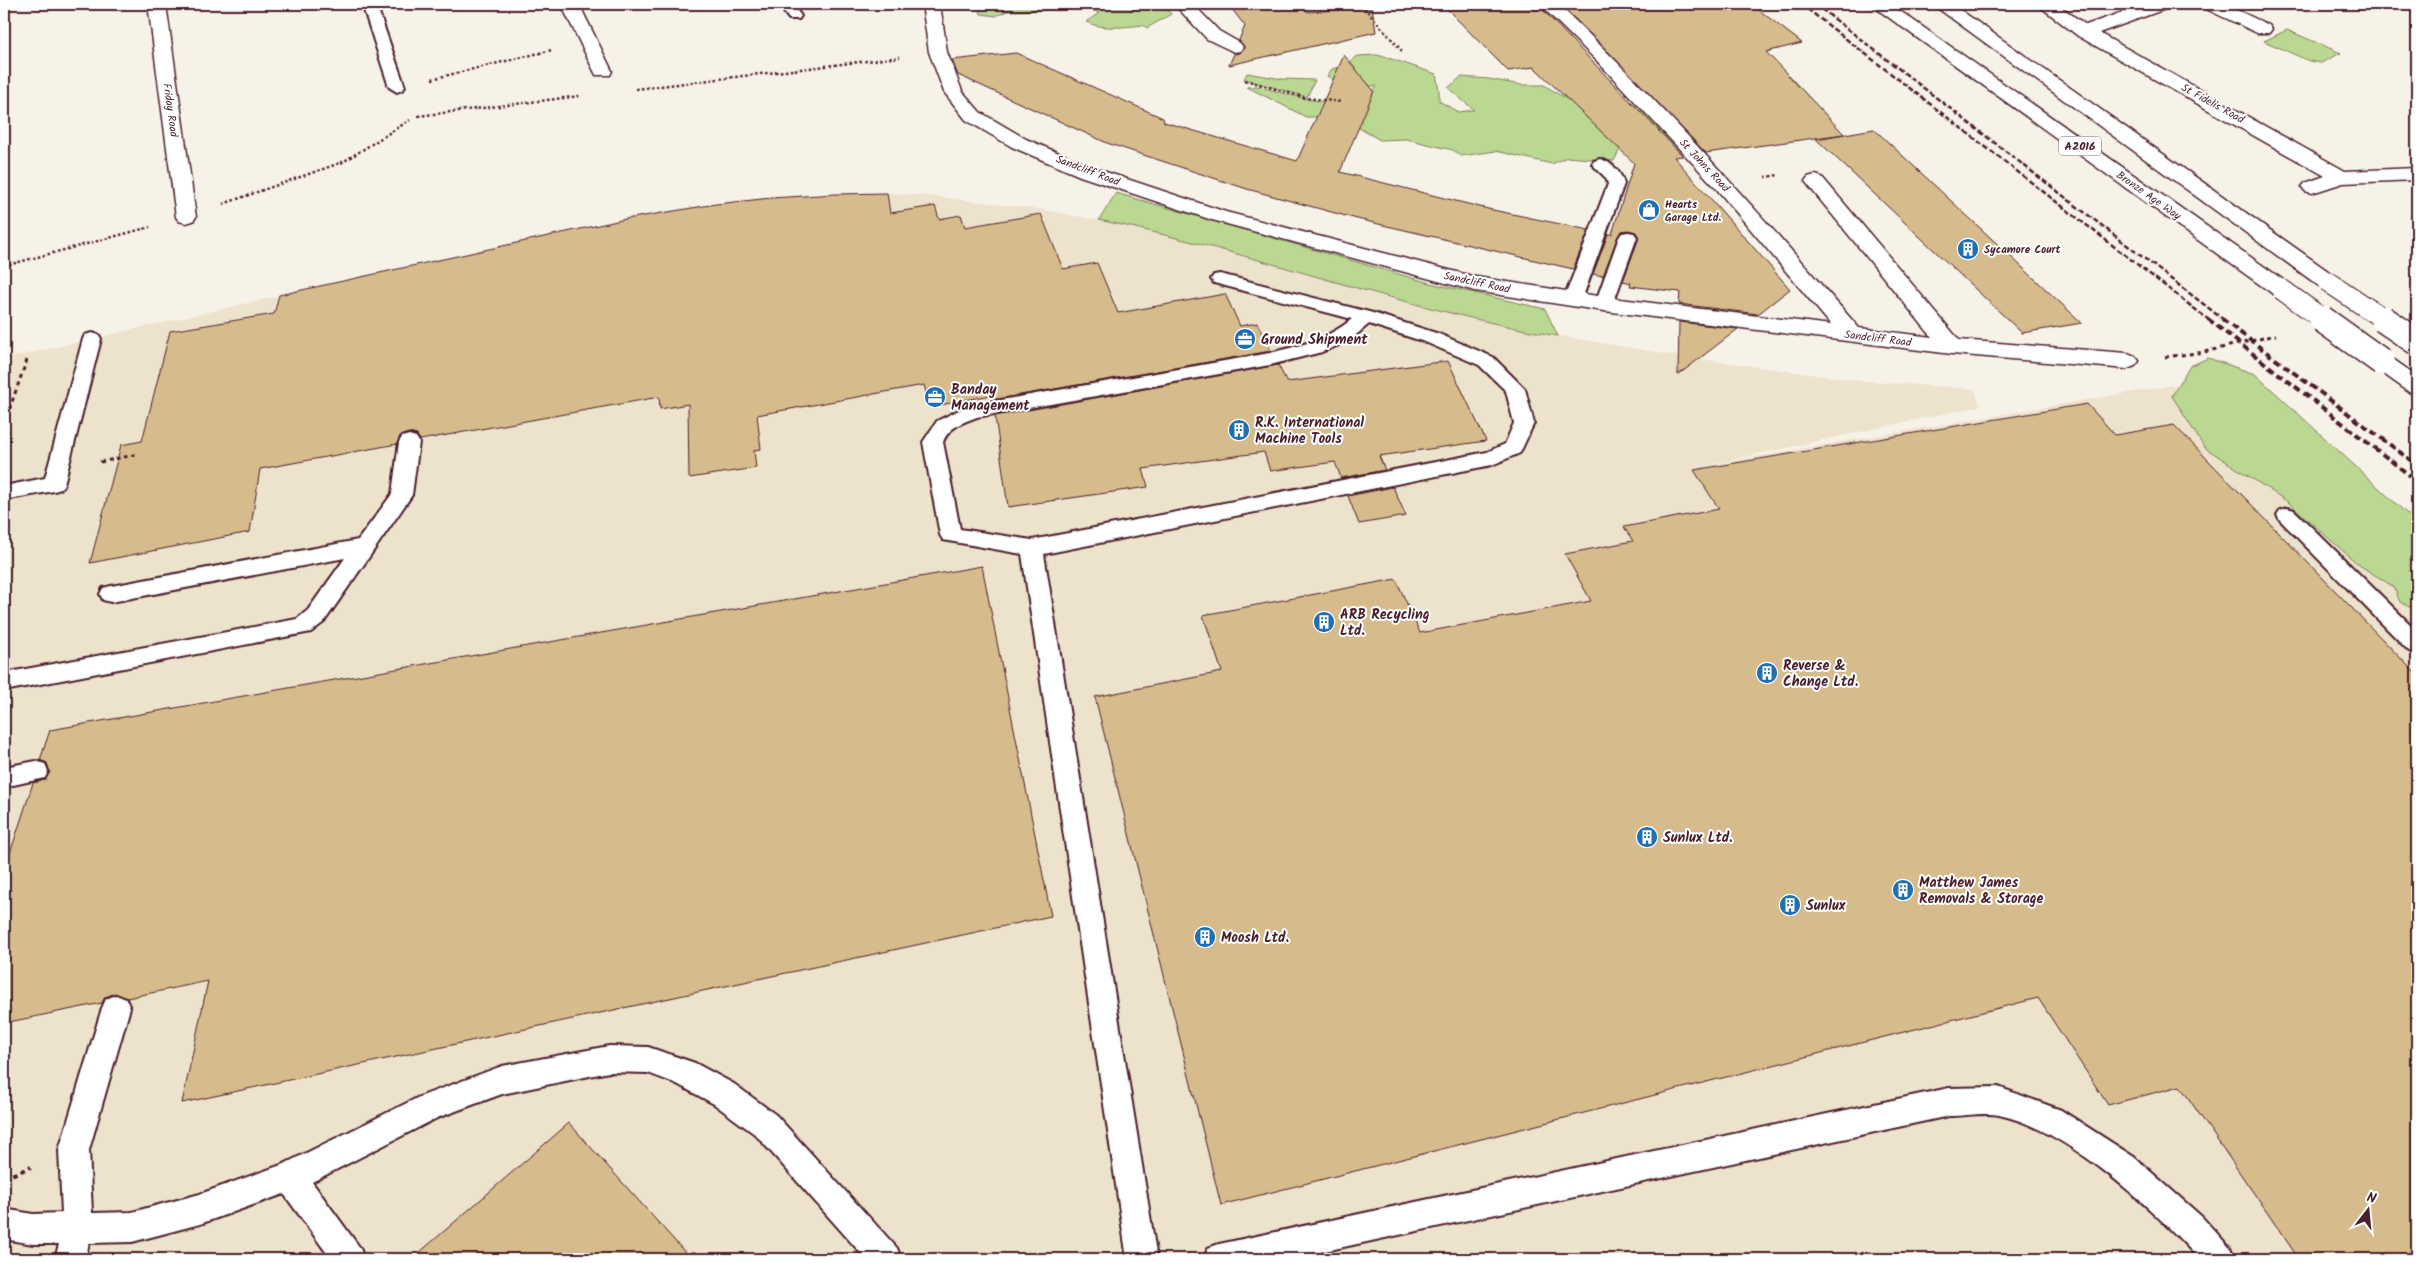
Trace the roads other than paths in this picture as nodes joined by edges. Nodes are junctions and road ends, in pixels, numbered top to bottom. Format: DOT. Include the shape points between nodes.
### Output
graph roads {
  1 [pos="157,4"];
  2 [pos="369,4"];
  3 [pos="570,4"];
  4 [pos="785,4"];
  5 [pos="931,4"];
  6 [pos="1183,4"];
  7 [pos="1548,4"];
  8 [pos="1879,4"];
  9 [pos="1941,4"];
  10 [pos="2046,4"];
  11 [pos="2162,4"];
  12 [pos="2210,4"];
  13 [pos="794,16"];
  14 [pos="2263,29"];
  15 [pos="2084,32"];
  16 [pos="1234,48"];
  17 [pos="603,71"];
  18 [pos="397,87"];
  19 [pos="1600,164"];
  20 [pos="2417,174"];
  21 [pos="2341,178"];
  22 [pos="1815,181"];
  23 [pos="2312,187"];
  24 [pos="186,217"];
  25 [pos="1628,237"];
  26 [pos="1220,280"];
  27 [pos="1573,299"];
  28 [pos="1604,304"];
  29 [pos="1366,317"];
  30 [pos="1852,335"];
  31 [pos="92,339"];
  32 [pos="2417,342"];
  33 [pos="1952,347"];
  34 [pos="2127,361"];
  35 [pos="2417,388"];
  36 [pos="409,442"];
  37 [pos="4,493"];
  38 [pos="2287,514"];
  39 [pos="365,547"];
  40 [pos="1032,548"];
  41 [pos="111,594"];
  42 [pos="2417,645"];
  43 [pos="4,682"];
  44 [pos="36,771"];
  45 [pos="4,777"];
  46 [pos="116,1008"];
  47 [pos="290,1177"];
  48 [pos="4,1224"];
  49 [pos="78,1228"];
  50 [pos="70,1259"];
  51 [pos="349,1259"];
  52 [pos="886,1259"];
  53 [pos="1142,1259"];
  54 [pos="1219,1259"];
  55 [pos="2219,1259"];
  1 -- 24 [label="street, Friday Road"];
  2 -- 18 [label="lane"];
  3 -- 17 [label="street"];
  4 -- 13 [label="lane"];
  5 -- 27 [label="street, Sandcliff Road" via="938,52 953,92 973,116 1019,143 1087,172 1219,216 1475,284"];
  6 -- 16 [label="street" via="1213,34"];
  7 -- 30 [label="street, St Johns Road" via="1722,183"];
  8 -- 35 [label="street, Bronze Age Way / A2016, bridge"];
  9 -- 32 [label="street, A2016, bridge" via="2326,281"];
  10 -- 15 [label="street, St Fidelis Road"];
  11 -- 15 [label="street"];
  12 -- 14 [label="street"];
  15 -- 21 [label="street, St Fidelis Road"];
  19 -- 27 [label="lane" via="1614,176 1616,184"];
  20 -- 21 [label="street"];
  21 -- 23 [label="street"];
  22 -- 33 [label="street"];
  25 -- 28 [label="lane"];
  26 -- 29 [label="lane"];
  27 -- 28 [label="street, Sandcliff Road"];
  28 -- 30 [label="street, Sandcliff Road"];
  29 -- 40 [label="lane" via="1342,337 1314,348 1270,359 974,411 937,431 933,442 951,535"];
  29 -- 40 [label="lane" via="1432,338 1486,361 1514,389 1524,423 1513,448 1492,458"];
  30 -- 33 [label="street, Sandcliff Road"];
  31 -- 37 [label="lane" via="54,484"];
  33 -- 34 [label="street, Sandcliff Road"];
  36 -- 39 [label="lane" via="404,492"];
  38 -- 42 [label="lane"];
  39 -- 41 [label="lane"];
  39 -- 43 [label="lane" via="316,616 303,626"];
  40 -- 53 [label="lane"];
  44 -- 45 [label="lane"];
  46 -- 49 [label="lane" via="74,1150"];
  47 -- 49 [label="lane" via="200,1209 132,1227"];
  47 -- 51 [label="lane"];
  47 -- 52 [label="lane" via="429,1107 502,1080 609,1059 648,1060 685,1073 724,1094 766,1125"];
  48 -- 49 [label="lane" via="33,1229"];
  49 -- 50 [label="lane"];
  54 -- 55 [label="lane" via="1949,1102 1998,1101 2051,1120 2124,1167 2192,1228"];
}
